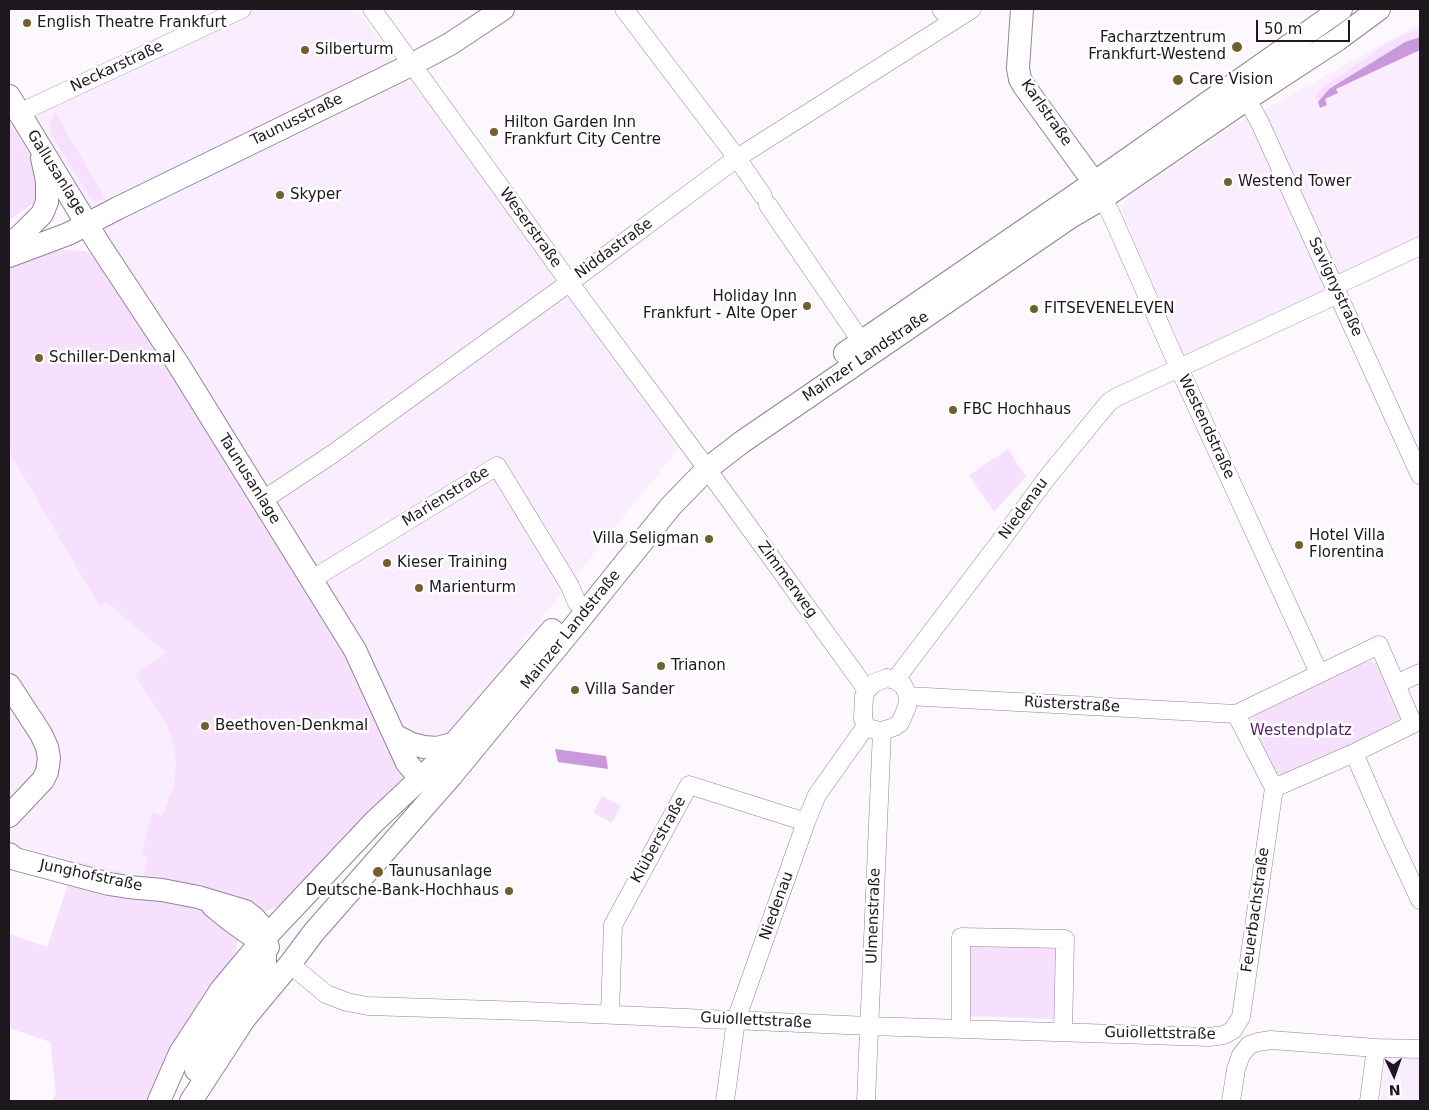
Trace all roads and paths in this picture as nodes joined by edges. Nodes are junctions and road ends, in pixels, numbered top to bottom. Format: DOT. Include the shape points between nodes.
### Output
graph roads {
  1 [pos="242,9"];
  2 [pos="372,9"];
  3 [pos="502,9"];
  4 [pos="624,9"];
  5 [pos="972,9"];
  6 [pos="1341,9"];
  7 [pos="1379,9"];
  8 [pos="1396,9"];
  9 [pos="1019,14"];
  10 [pos="947,15"];
  11 [pos="1337,40"];
  12 [pos="412,64"];
  13 [pos="1247,99"];
  14 [pos="14,104"];
  15 [pos="37,143"];
  16 [pos="738,158"];
  17 [pos="1098,190"];
  18 [pos="88,224"];
  19 [pos="49,241"];
  20 [pos="9,246"];
  21 [pos="1420,246"];
  22 [pos="9,256"];
  23 [pos="118,272"];
  24 [pos="569,282"];
  25 [pos="1336,290"];
  26 [pos="862,341"];
  27 [pos="1179,368"];
  28 [pos="703,464"];
  29 [pos="1420,475"];
  30 [pos="263,500"];
  31 [pos="311,580"];
  32 [pos="577,603"];
  33 [pos="1319,673"];
  34 [pos="1420,673"];
  35 [pos="895,680"];
  36 [pos="1396,684"];
  37 [pos="9,685"];
  38 [pos="867,690"];
  39 [pos="908,696"];
  40 [pos="1236,714"];
  41 [pos="874,728"];
  42 [pos="394,735"];
  43 [pos="456,742"];
  44 [pos="1354,753"];
  45 [pos="427,787"];
  46 [pos="1274,788"];
  47 [pos="9,816"];
  48 [pos="806,822"];
  49 [pos="9,854"];
  50 [pos="304,896"];
  51 [pos="1420,900"];
  52 [pos="238,916"];
  53 [pos="264,942"];
  54 [pos="295,951"];
  55 [pos="241,965"];
  56 [pos="610,1014"];
  57 [pos="736,1020"];
  58 [pos="869,1026"];
  59 [pos="961,1028"];
  60 [pos="1233,1030"];
  61 [pos="1063,1032"];
  62 [pos="1376,1048"];
  63 [pos="1420,1048"];
  64 [pos="159,1101"];
  65 [pos="185,1101"];
  66 [pos="191,1101"];
  67 [pos="725,1101"];
  68 [pos="866,1101"];
  69 [pos="1231,1101"];
  70 [pos="1369,1101"];
  1 -- 14 [label="street, Neckarstraße"];
  2 -- 12 [label="street, Weserstraße"];
  3 -- 12 [label="main road, Taunusstraße" via="450,44"];
  4 -- 16 [label="street, Mainzer Landstraße"];
  5 -- 10 [label="street, Niddastraße"];
  6 -- 17 [label="main road, Mainzer Landstraße" via="1118,166"];
  7 -- 11 [label="main road, Mainzer Landstraße"];
  8 -- 11 [label="main road"];
  9 -- 17 [label="main road, Karlstraße" via="1020,79"];
  10 -- 16 [label="street, Niddastraße"];
  11 -- 13 [label="main road, Mainzer Landstraße"];
  12 -- 18 [label="main road, Taunusstraße"];
  12 -- 24 [label="street, Weserstraße"];
  13 -- 17 [label="main road, Mainzer Landstraße"];
  13 -- 25 [label="street, Savignystraße"];
  14 -- 15 [label="main road, Gallusanlage"];
  15 -- 18 [label="main road, Gallusanlage"];
  15 -- 20 [label="main road" via="47,181 47,202 42,214"];
  16 -- 24 [label="street, Niddastraße"];
  16 -- 26 [label="street, Mainzer Landstraße"];
  17 -- 26 [label="main road, Mainzer Landstraße"];
  17 -- 27 [label="street, Westendstraße"];
  17 -- 28 [label="main road, Mainzer Landstraße" via="1072,216 727,453"];
  18 -- 19 [label="main road, Taunusstraße"];
  18 -- 23 [label="main road, Taunusanlage"];
  19 -- 22 [label="main road, Taunusstraße"];
  19 -- 23 [label="main road" via="88,248"];
  21 -- 25 [label="street, Niedenau"];
  23 -- 30 [label="main road, Taunusanlage"];
  24 -- 28 [label="street, Weserstraße"];
  24 -- 30 [label="street, Niddastraße" via="334,453"];
  25 -- 27 [label="street, Niedenau"];
  25 -- 29 [label="street, Savignystraße"];
  26 -- 28 [label="main road, Mainzer Landstraße" via="719,440"];
  27 -- 33 [label="street, Westendstraße"];
  27 -- 35 [label="street, Niedenau" via="1110,402 1046,479"];
  28 -- 32 [label="main road, Mainzer Landstraße" via="681,473"];
  28 -- 38 [label="street, Zimmerweg"];
  28 -- 45 [label="main road, Mainzer Landstraße" via="452,775"];
  30 -- 31 [label="main road, Taunusanlage"];
  31 -- 32 [label="street, Marienstraße" via="496,466 570,586"];
  31 -- 42 [label="main road, Taunusanlage" via="356,650"];
  32 -- 43 [label="main road, Mainzer Landstraße"];
  33 -- 36 [label="street" via="1379,645"];
  33 -- 40 [label="street"];
  34 -- 36 [label="street"];
  35 -- 38 [label="street" via="880,680"];
  35 -- 39 [label="street" via="903,685"];
  36 -- 44 [label="street" via="1413,724"];
  37 -- 47 [label="main road" via="42,734 48,758 47,772 42,780"];
  38 -- 41 [label="street" via="863,719"];
  39 -- 40 [label="street, Rüsterstraße"];
  39 -- 41 [label="street" via="900,723 894,727"];
  40 -- 46 [label="street"];
  41 -- 48 [label="street, Niedenau" via="817,795"];
  41 -- 58 [label="street, Ulmenstraße"];
  42 -- 43 [label="main road" via="424,747 437,748"];
  42 -- 45 [label="main road, Taunusanlage" via="407,763"];
  43 -- 45 [label="main road, Mainzer Landstraße" via="438,762"];
  44 -- 46 [label="street"];
  44 -- 51 [label="street"];
  45 -- 50 [label="main road" via="374,822"];
  45 -- 54 [label="main road" via="404,828"];
  46 -- 60 [label="street, Feuerbachstraße" via="1241,1016"];
  48 -- 56 [label="street, Klüberstraße" via="689,785 613,925"];
  48 -- 57 [label="street, Niedenau"];
  49 -- 52 [label="main road, Junghofstraße" via="15,859 109,884 205,899"];
  50 -- 52 [label="main road" via="283,907"];
  50 -- 53 [label="main road"];
  50 -- 54 [label="main road" via="290,938"];
  52 -- 53 [label="main road, Junghofstraße"];
  52 -- 55 [label="main road" via="236,931 241,946"];
  53 -- 54 [label="main road"];
  53 -- 55 [label="main road"];
  53 -- 65 [label="main road" via="262,969 217,1030 188,1085"];
  54 -- 56 [label="street, Guiollettstraße" via="326,994 346,1002 368,1006"];
  54 -- 66 [label="main road" via="245,1018"];
  55 -- 64 [label="main road" via="180,1053"];
  56 -- 57 [label="street, Guiollettstraße"];
  57 -- 58 [label="street, Guiollettstraße"];
  57 -- 67 [label="street, Niedenau"];
  58 -- 59 [label="street, Guiollettstraße"];
  58 -- 68 [label="street, Ulmenstraße"];
  59 -- 61 [label="street, Guiollettstraße"];
  59 -- 61 [label="street" via="961,936 1065,939"];
  60 -- 61 [label="street, Guiollettstraße" via="1209,1037"];
  62 -- 63 [label="street"];
  62 -- 69 [label="street" via="1271,1040 1249,1045 1236,1069"];
  62 -- 70 [label="street"];
}
